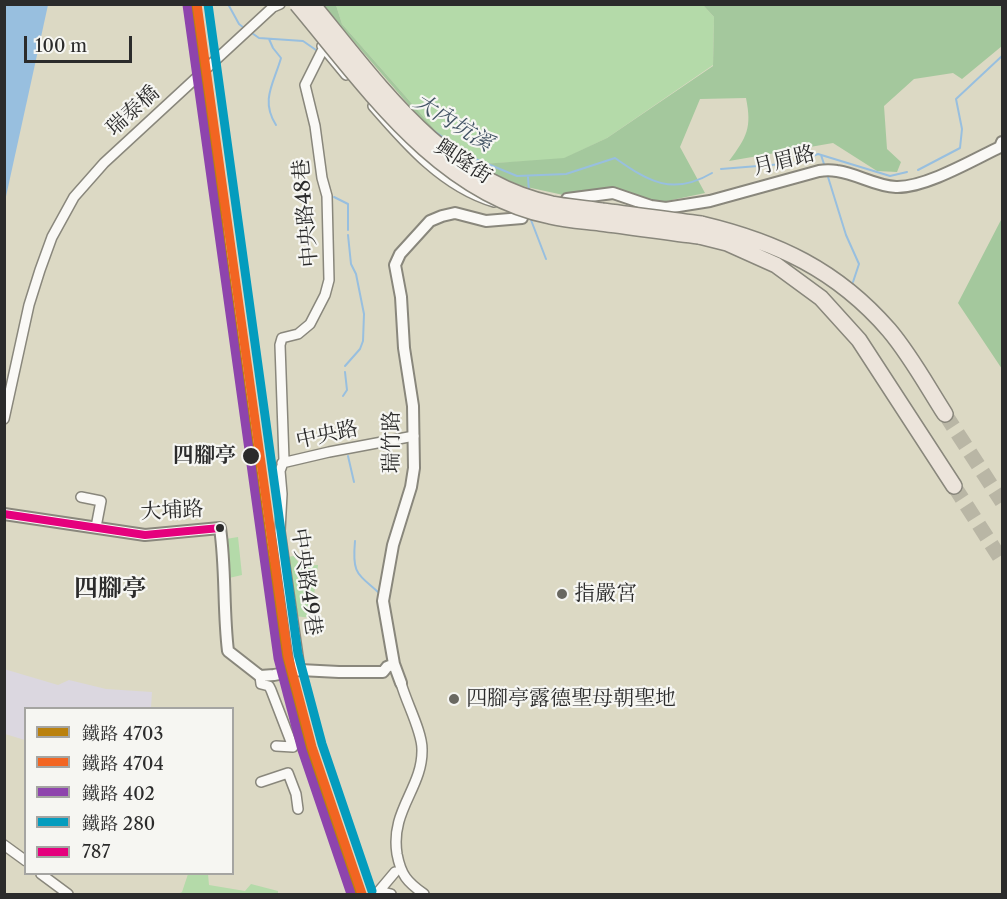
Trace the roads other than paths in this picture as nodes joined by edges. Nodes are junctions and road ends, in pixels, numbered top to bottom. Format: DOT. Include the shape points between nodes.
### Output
graph roads {
  1 [pos="296,4"];
  2 [pos="279,5"];
  3 [pos="313,8"];
  4 [pos="323,49"];
  5 [pos="1002,142"];
  6 [pos="567,199"];
  7 [pos="526,216"];
  8 [pos="700,230"];
  9 [pos="945,414"];
  10 [pos="4,419"];
  11 [pos="414,436"];
  12 [pos="282,463"];
  13 [pos="954,486"];
  14 [pos="81,497"];
  15 [pos="4,514"];
  16 [pos="96,527"];
  17 [pos="394,664"];
  18 [pos="296,670"];
  19 [pos="382,672"];
  20 [pos="260,676"];
  21 [pos="401,683"];
  22 [pos="276,746"];
  23 [pos="261,782"];
  24 [pos="298,809"];
  25 [pos="4,845"];
  26 [pos="24,860"];
  27 [pos="395,872"];
  28 [pos="44,875"];
  29 [pos="68,894"];
  30 [pos="391,894"];
  31 [pos="424,894"];
  1 -- 3 [label="street"];
  1 -- 8 [label="highway, bridge" via="406,131 439,162 467,181 494,196 549,216"];
  2 -- 10 [label="street, 瑞泰橋" via="111,156 74,197 52,237 40,270"];
  3 -- 4 [label="street, 興隆街"];
  3 -- 8 [label="highway, bridge" via="413,124 472,170 552,204"];
  4 -- 7 [label="street, 興隆街" via="426,162 461,188"];
  4 -- 12 [label="street, 中央路48巷" via="305,85 327,196 329,280 309,324 298,334 282,338 280,345 284,402"];
  5 -- 6 [label="street, 月眉路" via="1000,147 913,185 877,184 836,170 819,171 710,201 666,207 651,206 613,192"];
  7 -- 11 [label="street, 瑞竹路" via="486,221 455,213 442,216 430,222 400,254 395,266"];
  8 -- 9 [label="highway" via="733,232 771,244 846,288 890,331"];
  8 -- 13 [label="highway" via="776,265 820,298 859,340"];
  11 -- 12 [label="street, 中央路"];
  11 -- 17 [label="street, 瑞竹路" via="411,487 393,545 383,601"];
  12 -- 18 [label="street, 中央路49巷" via="280,531"];
  14 -- 16 [label="street" via="101,501"];
  15 -- 16 [label="street, 大埔路"];
  16 -- 20 [label="street, 大埔路" via="145,534 220,528 228,651"];
  17 -- 19 [label="street"];
  17 -- 21 [label="street, 瑞竹路"];
  18 -- 19 [label="street"];
  18 -- 20 [label="street"];
  19 -- 21 [label="street"];
  20 -- 22 [label="street" via="261,684 269,686 292,747"];
  21 -- 31 [label="street, 瑞竹路" via="422,748 411,794 397,825 396,850 404,876"];
  23 -- 24 [label="street" via="288,773"];
  25 -- 26 [label="street"];
  27 -- 30 [label="street" via="379,891"];
  28 -- 29 [label="street"];
}
